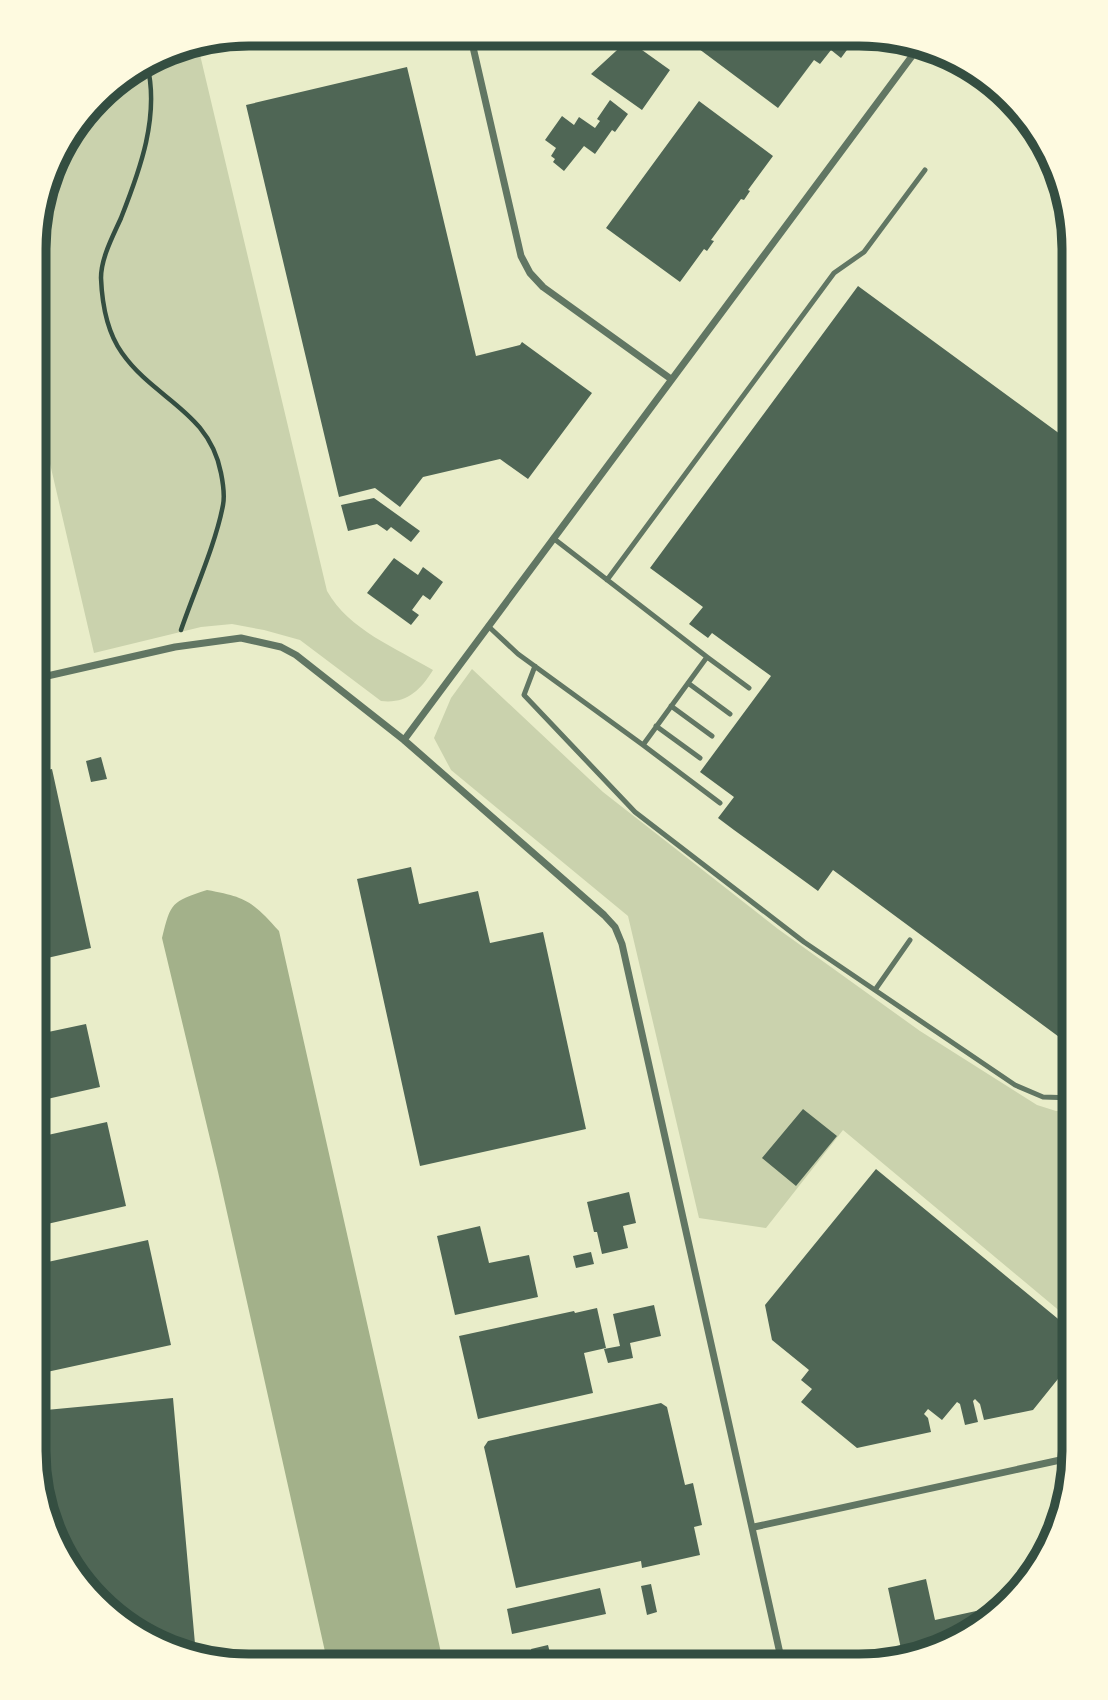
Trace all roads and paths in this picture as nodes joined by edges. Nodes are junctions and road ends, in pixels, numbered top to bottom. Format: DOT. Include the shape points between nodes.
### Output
graph roads {
  1 [pos="473,46"];
  2 [pos="914,53"];
  3 [pos="148,72"];
  4 [pos="925,170"];
  5 [pos="671,379"];
  6 [pos="553,538"];
  7 [pos="607,580"];
  8 [pos="488,626"];
  9 [pos="175,647"];
  10 [pos="707,657"];
  11 [pos="535,666"];
  12 [pos="46,675"];
  13 [pos="688,683"];
  14 [pos="749,688"];
  15 [pos="671,706"];
  16 [pos="730,714"];
  17 [pos="656,726"];
  18 [pos="712,736"];
  19 [pos="404,740"];
  20 [pos="643,745"];
  21 [pos="700,758"];
  22 [pos="720,803"];
  23 [pos="910,940"];
  24 [pos="875,990"];
  25 [pos="1062,1098"];
  26 [pos="1062,1460"];
  27 [pos="754,1527"];
  28 [pos="780,1654"];
  1 -- 5 [label="street" via="521,256 530,273"];
  2 -- 5 [label="street"];
  3 -- 9 [label="path" via="145,155 101,275 111,334 122,353 199,425 218,457 224,503"];
  4 -- 7 [label="lane" via="864,253 834,273"];
  5 -- 6 [label="street"];
  6 -- 7 [label="lane"];
  6 -- 8 [label="street"];
  7 -- 10 [label="lane"];
  8 -- 11 [label="lane"];
  8 -- 19 [label="street"];
  9 -- 12 [label="street"];
  9 -- 19 [label="street" via="241,638 281,647"];
  10 -- 13 [label="lane"];
  10 -- 14 [label="lane"];
  11 -- 20 [label="lane"];
  11 -- 24 [label="lane" via="524,695 635,812 804,942"];
  13 -- 15 [label="lane"];
  13 -- 16 [label="lane"];
  15 -- 17 [label="lane"];
  15 -- 18 [label="lane"];
  17 -- 20 [label="lane"];
  17 -- 21 [label="lane"];
  19 -- 27 [label="street" via="615,927"];
  20 -- 22 [label="lane"];
  23 -- 24 [label="lane"];
  24 -- 25 [label="lane" via="1015,1085 1043,1097"];
  26 -- 27 [label="street"];
  27 -- 28 [label="street"];
}
